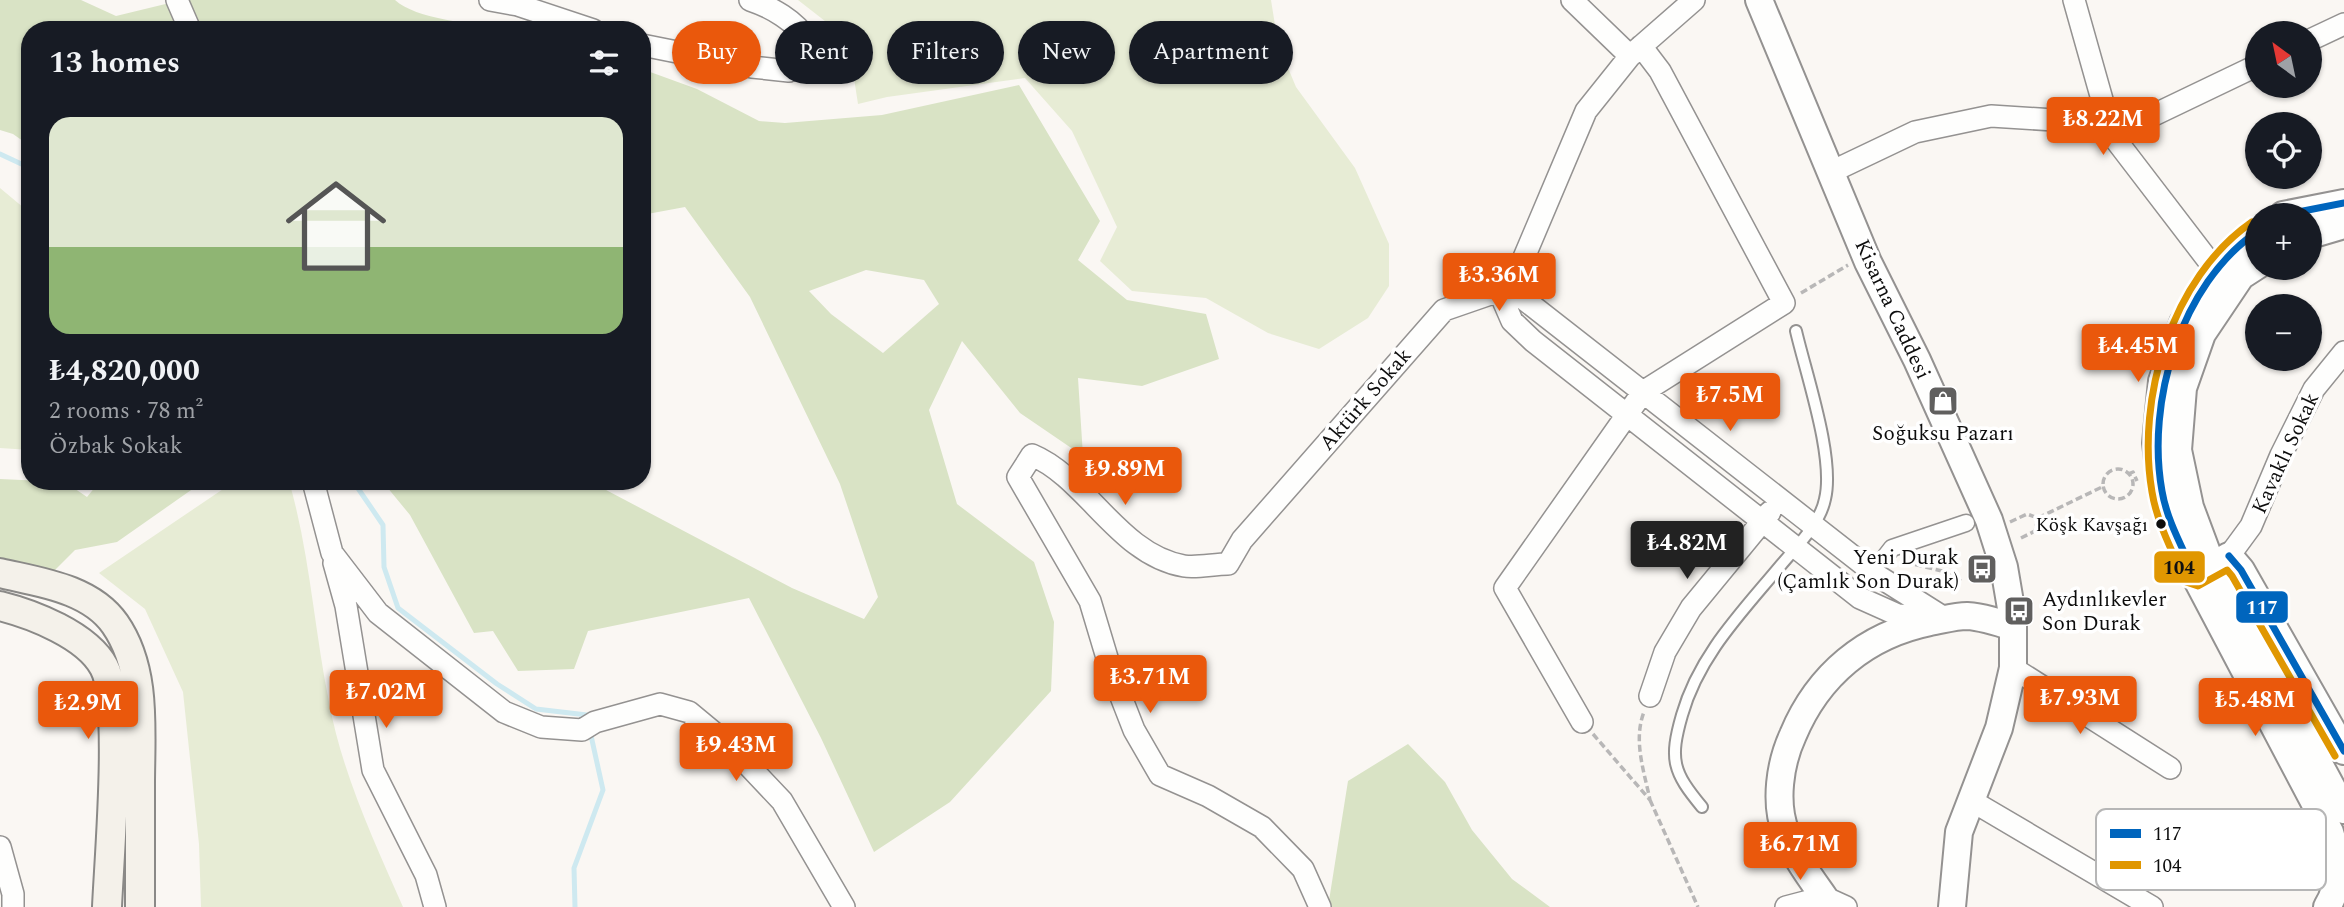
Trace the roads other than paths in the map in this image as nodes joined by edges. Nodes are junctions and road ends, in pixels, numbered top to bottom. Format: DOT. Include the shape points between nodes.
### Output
graph roads {
  1 [pos="177,0"];
  2 [pos="490,0"];
  3 [pos="750,0"];
  4 [pos="1572,0"];
  5 [pos="1694,0"];
  6 [pos="1759,0"];
  7 [pos="2074,0"];
  8 [pos="186,21"];
  9 [pos="566,21"];
  10 [pos="2344,24"];
  11 [pos="2322,34"];
  12 [pos="651,47"];
  13 [pos="1635,51"];
  14 [pos="2245,71"];
  15 [pos="2112,135"];
  16 [pos="1832,172"];
  17 [pos="2344,202"];
  18 [pos="2322,207"];
  19 [pos="2344,225"];
  20 [pos="2322,231"];
  21 [pos="2245,244"];
  22 [pos="2217,272"];
  23 [pos="2245,273"];
  24 [pos="1499,290"];
  25 [pos="1796,331"];
  26 [pos="2344,352"];
  27 [pos="1643,392"];
  28 [pos="1627,415"];
  29 [pos="315,490"];
  30 [pos="1781,500"];
  31 [pos="1762,521"];
  32 [pos="1966,523"];
  33 [pos="1812,525"];
  34 [pos="1796,548"];
  35 [pos="332,553"];
  36 [pos="1885,556"];
  37 [pos="2212,566"];
  38 [pos="0,573"];
  39 [pos="0,606"];
  40 [pos="1946,619"];
  41 [pos="2013,627"];
  42 [pos="2013,668"];
  43 [pos="1650,695"];
  44 [pos="1582,722"];
  45 [pos="2344,751"];
  46 [pos="2170,768"];
  47 [pos="1972,801"];
  48 [pos="1702,807"];
  49 [pos="2320,809"];
  50 [pos="2344,810"];
  51 [pos="2326,823"];
  52 [pos="0,847"];
  53 [pos="2096,874"];
  54 [pos="2123,890"];
  55 [pos="1835,902"];
  56 [pos="13,907"];
  57 [pos="107,907"];
  58 [pos="140,907"];
  59 [pos="435,907"];
  60 [pos="844,907"];
  61 [pos="1320,907"];
  62 [pos="1786,907"];
  63 [pos="1952,907"];
  64 [pos="2152,907"];
  65 [pos="2327,907"];
  1 -- 8 [label="street"];
  2 -- 9 [label="street"];
  3 -- 12 [label="street" via="767,6 802,31 808,41 799,66 789,72"];
  4 -- 13 [label="street"];
  5 -- 13 [label="street, Aktürk Sokak"];
  6 -- 16 [label="street, Kisarna Caddesi"];
  7 -- 15 [label="street"];
  10 -- 11 [label="street"];
  13 -- 24 [label="street, Aktürk Sokak" via="1586,111 1517,274"];
  13 -- 27 [label="street" via="1660,71 1784,303"];
  14 -- 15 [label="street"];
  15 -- 16 [label="street" via="2054,120 1991,116 1915,132"];
  15 -- 22 [label="street"];
  16 -- 41 [label="street, Kisarna Caddesi" via="1868,262 1989,520 2004,567"];
  17 -- 18 [label="street"];
  19 -- 20 [label="street"];
  21 -- 22 [label="street"];
  22 -- 37 [label="street" via="2183,324 2162,382 2157,443 2162,493"];
  23 -- 37 [label="street" via="2202,334 2183,388 2178,450 2190,507"];
  24 -- 27 [label="street" via="1516,293"];
  24 -- 28 [label="street" via="1519,327"];
  24 -- 61 [label="street, Aktürk Sokak" via="1444,310 1241,540 1228,564 1184,566 1147,550 1109,522 1055,465 1032,455 1018,477 1090,601 1134,730 1160,775 1262,827 1303,869"];
  25 -- 33 [label="lane" via="1825,452 1826,498"];
  26 -- 37 [label="street, Kavaklı Sokak" via="2314,389 2251,526"];
  27 -- 28 [label="street"];
  27 -- 30 [label="street"];
  28 -- 31 [label="street"];
  28 -- 44 [label="street" via="1505,588"];
  29 -- 35 [label="street"];
  30 -- 31 [label="street"];
  30 -- 33 [label="street"];
  31 -- 34 [label="street"];
  31 -- 43 [label="street" via="1691,608 1665,652"];
  32 -- 36 [label="street" via="1892,548"];
  33 -- 34 [label="lane"];
  33 -- 40 [label="street" via="1878,576"];
  34 -- 40 [label="street" via="1884,611"];
  34 -- 48 [label="lane" via="1709,652 1689,691 1674,756 1679,779"];
  35 -- 59 [label="street" via="346,606 373,770 426,875"];
  35 -- 60 [label="street" via="378,612 504,712 541,727 589,726 660,704 689,712 730,746 782,801"];
  37 -- 45 [label="street" via="2241,570"];
  37 -- 49 [label="street"];
  37 -- 50 [label="street"];
  38 -- 58 [label="main road" via="64,588 92,604 114,622 133,660 140,699"];
  39 -- 57 [label="main road" via="33,614 76,638 104,667 113,710"];
  40 -- 41 [label="street" via="1981,618"];
  40 -- 55 [label="street" via="1891,634 1858,651 1823,682 1803,711 1783,756 1785,832 1807,873"];
  41 -- 42 [label="street, Kisarna Caddesi"];
  42 -- 46 [label="street"];
  42 -- 47 [label="street, Kisarna Caddesi"];
  47 -- 53 [label="street"];
  47 -- 63 [label="street, Kisarna Caddesi" via="1959,832"];
  51 -- 65 [label="street" via="2337,855 2338,876"];
  52 -- 56 [label="street"];
  54 -- 64 [label="street"];
  55 -- 62 [label="street"];
}
